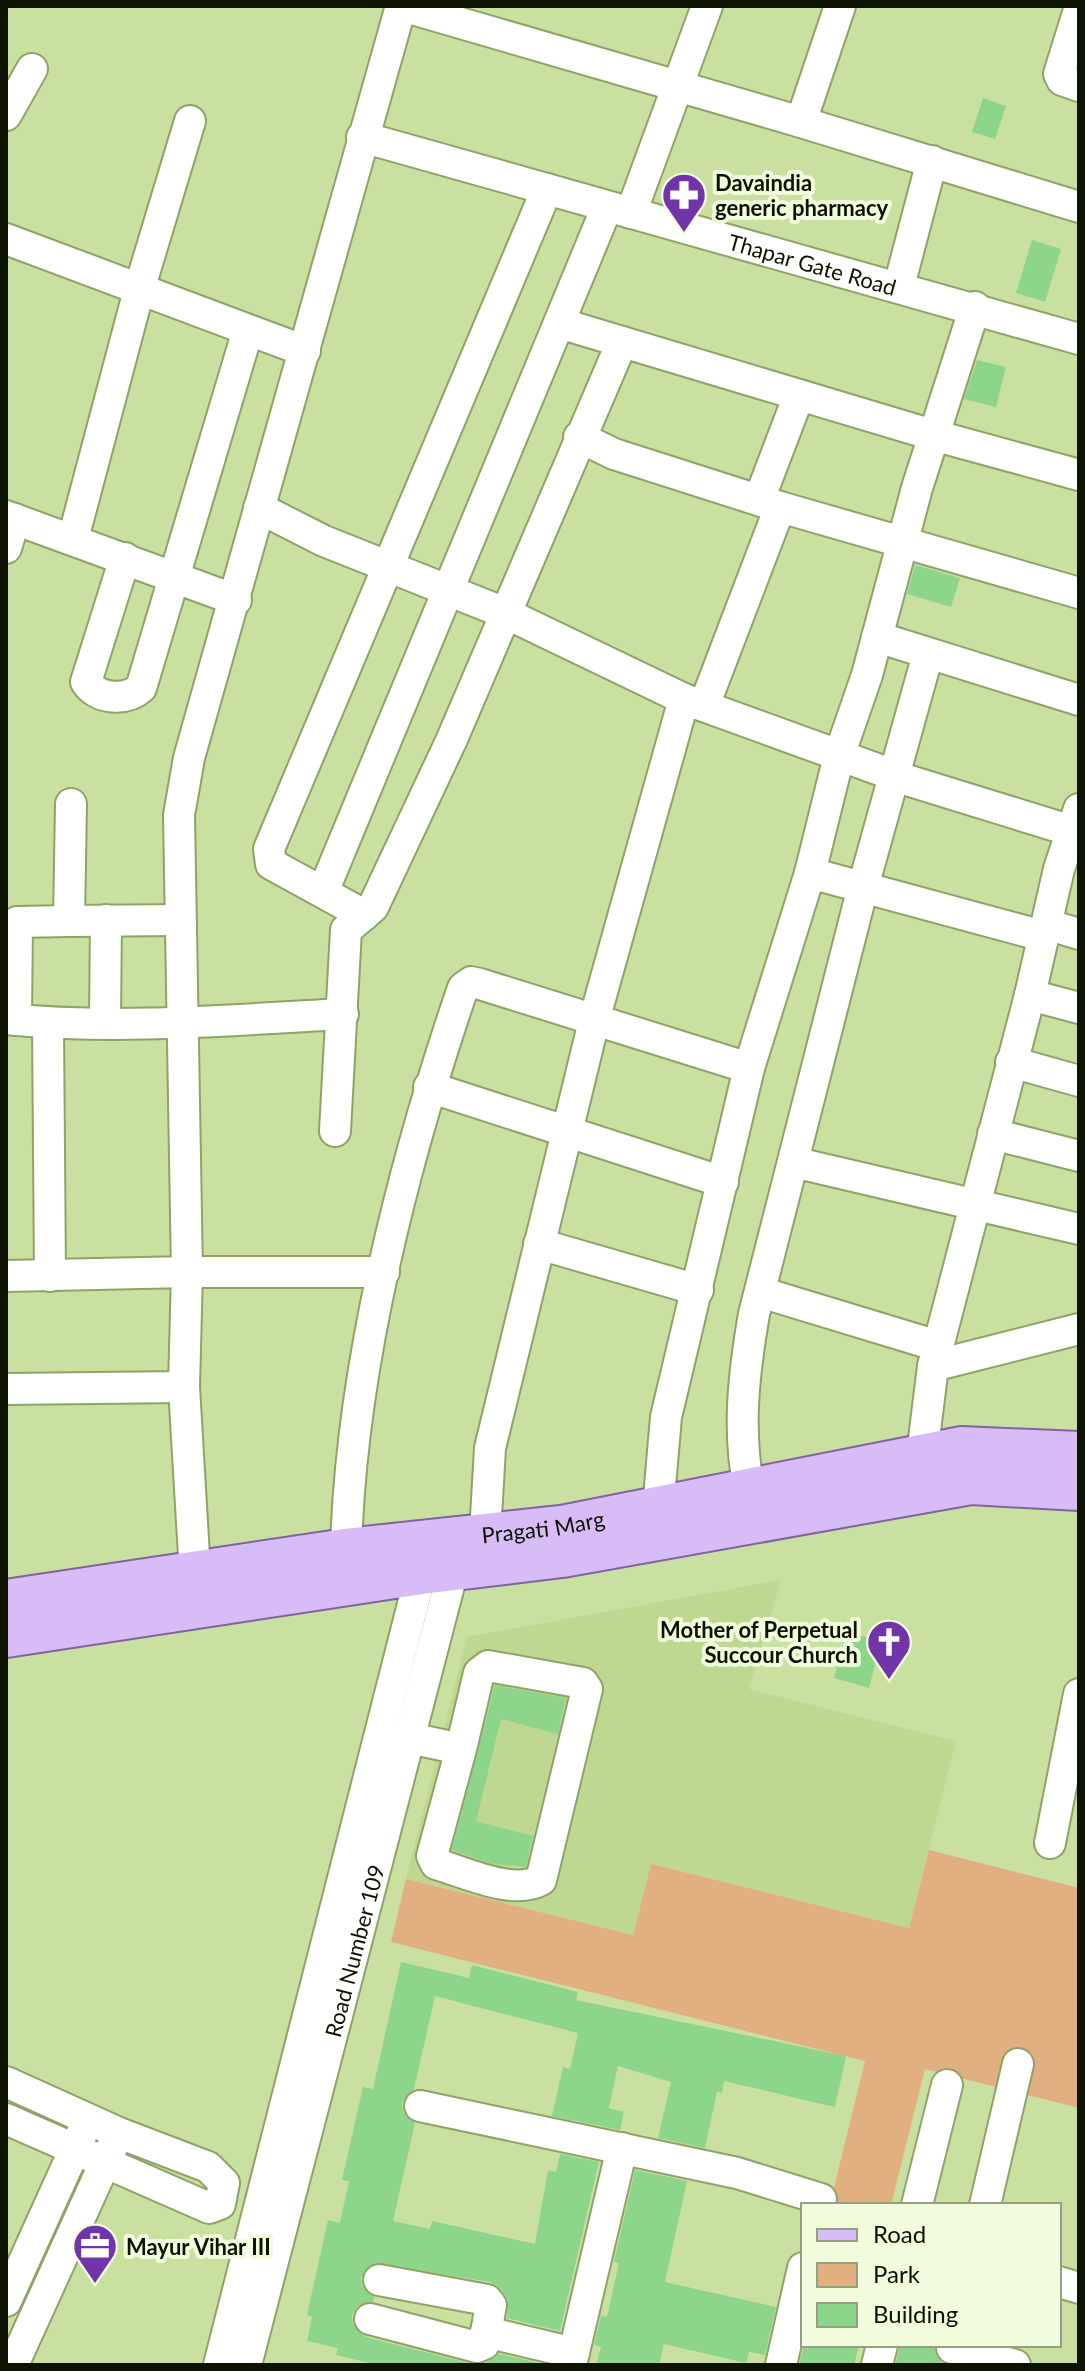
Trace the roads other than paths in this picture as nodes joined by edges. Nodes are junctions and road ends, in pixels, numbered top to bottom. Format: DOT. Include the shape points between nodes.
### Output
graph roads {
  1 [pos="401,6"];
  2 [pos="707,6"];
  3 [pos="840,6"];
  4 [pos="1079,10"];
  5 [pos="32,69"];
  6 [pos="1079,86"];
  7 [pos="676,88"];
  8 [pos="6,115"];
  9 [pos="190,121"];
  10 [pos="801,122"];
  11 [pos="362,137"];
  12 [pos="932,161"];
  13 [pos="547,189"];
  14 [pos="1079,207"];
  15 [pos="619,210"];
  16 [pos="6,239"];
  17 [pos="899,286"];
  18 [pos="139,290"];
  19 [pos="975,307"];
  20 [pos="559,323"];
  21 [pos="248,330"];
  22 [pos="1079,339"];
  23 [pos="622,342"];
  24 [pos="305,351"];
  25 [pos="799,395"];
  26 [pos="933,435"];
  27 [pos="579,437"];
  28 [pos="1079,475"];
  29 [pos="769,504"];
  30 [pos="259,508"];
  31 [pos="11,518"];
  32 [pos="73,539"];
  33 [pos="901,544"];
  34 [pos="6,548"];
  35 [pos="125,558"];
  36 [pos="385,566"];
  37 [pos="173,575"];
  38 [pos="446,589"];
  39 [pos="1079,593"];
  40 [pos="236,600"];
  41 [pos="505,613"];
  42 [pos="877,637"];
  43 [pos="928,654"];
  44 [pos="1079,700"];
  45 [pos="694,702"];
  46 [pos="839,756"];
  47 [pos="893,775"];
  48 [pos="71,804"];
  49 [pos="1077,818"];
  50 [pos="1069,871"];
  51 [pos="810,873"];
  52 [pos="863,887"];
  53 [pos="323,892"];
  54 [pos="364,915"];
  55 [pos="106,920"];
  56 [pos="180,920"];
  57 [pos="69,921"];
  58 [pos="1044,930"];
  59 [pos="1079,934"];
  60 [pos="1030,995"];
  61 [pos="1079,1008"];
  62 [pos="343,1014"];
  63 [pos="595,1017"];
  64 [pos="11,1019"];
  65 [pos="105,1021"];
  66 [pos="48,1023"];
  67 [pos="184,1023"];
  68 [pos="1011,1062"];
  69 [pos="749,1068"];
  70 [pos="1079,1081"];
  71 [pos="429,1087"];
  72 [pos="335,1131"];
  73 [pos="568,1132"];
  74 [pos="993,1134"];
  75 [pos="1079,1156"];
  76 [pos="793,1162"];
  77 [pos="723,1182"];
  78 [pos="976,1205"];
  79 [pos="1079,1229"];
  80 [pos="539,1244"];
  81 [pos="187,1272"];
  82 [pos="384,1272"];
  83 [pos="6,1276"];
  84 [pos="50,1276"];
  85 [pos="698,1290"];
  86 [pos="760,1292"];
  87 [pos="1079,1329"];
  88 [pos="936,1356"];
  89 [pos="184,1387"];
  90 [pos="6,1389"];
  91 [pos="1079,1452"];
  92 [pos="922,1455"];
  93 [pos="749,1489"];
  94 [pos="1079,1490"];
  95 [pos="658,1509"];
  96 [pos="346,1549"];
  97 [pos="450,1551"];
  98 [pos="195,1573"];
  99 [pos="6,1600"];
  100 [pos="6,1637"];
  101 [pos="1079,1694"];
  102 [pos="409,1738"];
  103 [pos="461,1749"];
  104 [pos="1050,1843"];
  105 [pos="1018,2064"];
  106 [pos="6,2082"];
  107 [pos="947,2085"];
  108 [pos="420,2106"];
  109 [pos="6,2119"];
  110 [pos="89,2119"];
  111 [pos="119,2133"];
  112 [pos="622,2148"];
  113 [pos="75,2150"];
  114 [pos="104,2164"];
  115 [pos="820,2203"];
  116 [pos="918,2203"];
  117 [pos="985,2203"];
  118 [pos="801,2277"];
  119 [pos="379,2280"];
  120 [pos="6,2301"];
  121 [pos="370,2319"];
  122 [pos="486,2332"];
  123 [pos="951,2353"];
  124 [pos="572,2359"];
  125 [pos="13,2365"];
  126 [pos="219,2365"];
  127 [pos="246,2365"];
  128 [pos="781,2365"];
  129 [pos="1015,2365"];
  1 -- 7 [label="street"];
  1 -- 11 [label="street"];
  2 -- 7 [label="street"];
  3 -- 10 [label="street"];
  4 -- 6 [label="street" via="1059,74"];
  5 -- 8 [label="street"];
  7 -- 10 [label="street"];
  7 -- 15 [label="street"];
  9 -- 18 [label="street"];
  10 -- 12 [label="street"];
  11 -- 13 [label="street, Thapar Gate Road"];
  11 -- 24 [label="street"];
  12 -- 14 [label="street"];
  12 -- 17 [label="street"];
  13 -- 15 [label="street, Thapar Gate Road"];
  13 -- 36 [label="street"];
  15 -- 17 [label="street, Thapar Gate Road"];
  15 -- 20 [label="street"];
  16 -- 18 [label="street"];
  17 -- 19 [label="street, Thapar Gate Road"];
  18 -- 21 [label="street"];
  18 -- 32 [label="street"];
  19 -- 22 [label="street, Thapar Gate Road"];
  19 -- 26 [label="street"];
  20 -- 23 [label="street"];
  20 -- 38 [label="street"];
  21 -- 24 [label="street"];
  21 -- 37 [label="street"];
  23 -- 25 [label="street"];
  23 -- 27 [label="street"];
  24 -- 30 [label="street"];
  25 -- 26 [label="street"];
  25 -- 29 [label="street"];
  26 -- 28 [label="street"];
  26 -- 33 [label="street"];
  27 -- 29 [label="street" via="614,454"];
  27 -- 41 [label="street"];
  29 -- 33 [label="street"];
  29 -- 45 [label="street"];
  30 -- 36 [label="street"];
  30 -- 40 [label="street"];
  31 -- 32 [label="street"];
  31 -- 34 [label="street"];
  32 -- 35 [label="street"];
  33 -- 39 [label="street"];
  33 -- 42 [label="street"];
  35 -- 37 [label="street"];
  35 -- 37 [label="street" via="87,673 90,688 103,694 125,697 141,688"];
  36 -- 38 [label="street"];
  36 -- 53 [label="street" via="269,849 271,864"];
  37 -- 40 [label="street"];
  38 -- 41 [label="street"];
  38 -- 53 [label="street"];
  40 -- 56 [label="street" via="189,758 179,815"];
  41 -- 45 [label="street"];
  41 -- 54 [label="street" via="452,739 373,907"];
  42 -- 43 [label="street"];
  42 -- 46 [label="street"];
  43 -- 44 [label="street"];
  43 -- 47 [label="street"];
  45 -- 46 [label="street"];
  45 -- 63 [label="street"];
  46 -- 47 [label="street"];
  46 -- 51 [label="street"];
  47 -- 49 [label="street"];
  47 -- 52 [label="street"];
  48 -- 57 [label="street"];
  49 -- 50 [label="street"];
  50 -- 58 [label="street"];
  51 -- 52 [label="street"];
  51 -- 69 [label="street"];
  52 -- 58 [label="street"];
  52 -- 76 [label="street"];
  53 -- 54 [label="street"];
  54 -- 62 [label="street" via="349,924 344,938"];
  55 -- 56 [label="street"];
  55 -- 57 [label="street"];
  55 -- 65 [label="street"];
  56 -- 67 [label="street"];
  57 -- 64 [label="street" via="17,922"];
  58 -- 59 [label="street"];
  58 -- 60 [label="street"];
  60 -- 61 [label="street"];
  60 -- 68 [label="street"];
  62 -- 67 [label="street"];
  62 -- 72 [label="street"];
  63 -- 69 [label="street"];
  63 -- 71 [label="street" via="471,982 463,988"];
  63 -- 73 [label="street"];
  64 -- 66 [label="street"];
  65 -- 66 [label="street"];
  65 -- 67 [label="street"];
  66 -- 84 [label="street"];
  67 -- 81 [label="street"];
  68 -- 70 [label="street"];
  68 -- 74 [label="street"];
  69 -- 77 [label="street"];
  71 -- 73 [label="street"];
  71 -- 82 [label="street"];
  73 -- 77 [label="street"];
  73 -- 80 [label="street"];
  74 -- 75 [label="street"];
  74 -- 78 [label="street"];
  76 -- 78 [label="street"];
  76 -- 86 [label="street"];
  77 -- 85 [label="street"];
  78 -- 79 [label="street"];
  78 -- 88 [label="street"];
  80 -- 85 [label="street"];
  80 -- 97 [label="street" via="490,1448"];
  81 -- 82 [label="street"];
  81 -- 84 [label="street"];
  81 -- 89 [label="street"];
  82 -- 96 [label="street" via="348,1473"];
  83 -- 84 [label="street"];
  85 -- 95 [label="street" via="666,1417"];
  86 -- 88 [label="street"];
  86 -- 93 [label="street" via="743,1376 743,1460"];
  87 -- 88 [label="street"];
  88 -- 92 [label="street"];
  89 -- 90 [label="street"];
  89 -- 98 [label="street"];
  91 -- 92 [label="main road, Pragati Marg" via="961,1447"];
  92 -- 93 [label="main road, Pragati Marg"];
  93 -- 95 [label="main road, Pragati Marg"];
  94 -- 97 [label="main road, Pragati Marg" via="971,1484 562,1557"];
  95 -- 97 [label="main road, Pragati Marg"];
  96 -- 97 [label="main road, Pragati Marg"];
  96 -- 98 [label="main road, Pragati Marg"];
  97 -- 100 [label="main road, Pragati Marg"];
  97 -- 102 [label="street, Road Number 109"];
  97 -- 126 [label="street, Road Number 109"];
  98 -- 99 [label="main road, Pragati Marg"];
  101 -- 104 [label="street"];
  102 -- 103 [label="street"];
  102 -- 127 [label="street, Road Number 109"];
  103 -- 103 [label="street" via="479,1673 488,1666 572,1679 587,1689 546,1869 533,1885 436,1864 432,1856"];
  105 -- 117 [label="street"];
  106 -- 110 [label="street"];
  107 -- 116 [label="street"];
  108 -- 112 [label="street"];
  109 -- 113 [label="street"];
  110 -- 111 [label="street"];
  110 -- 113 [label="street"];
  111 -- 114 [label="street"];
  111 -- 114 [label="street" via="208,2167 224,2183 220,2204 209,2208"];
  112 -- 115 [label="street" via="737,2173 821,2199"];
  112 -- 124 [label="street"];
  113 -- 114 [label="street"];
  113 -- 120 [label="street"];
  114 -- 125 [label="street"];
  118 -- 128 [label="street"];
  119 -- 122 [label="street" via="487,2300 491,2305"];
  121 -- 122 [label="street" via="477,2347 484,2344"];
  122 -- 124 [label="street"];
  123 -- 129 [label="street"];
}
